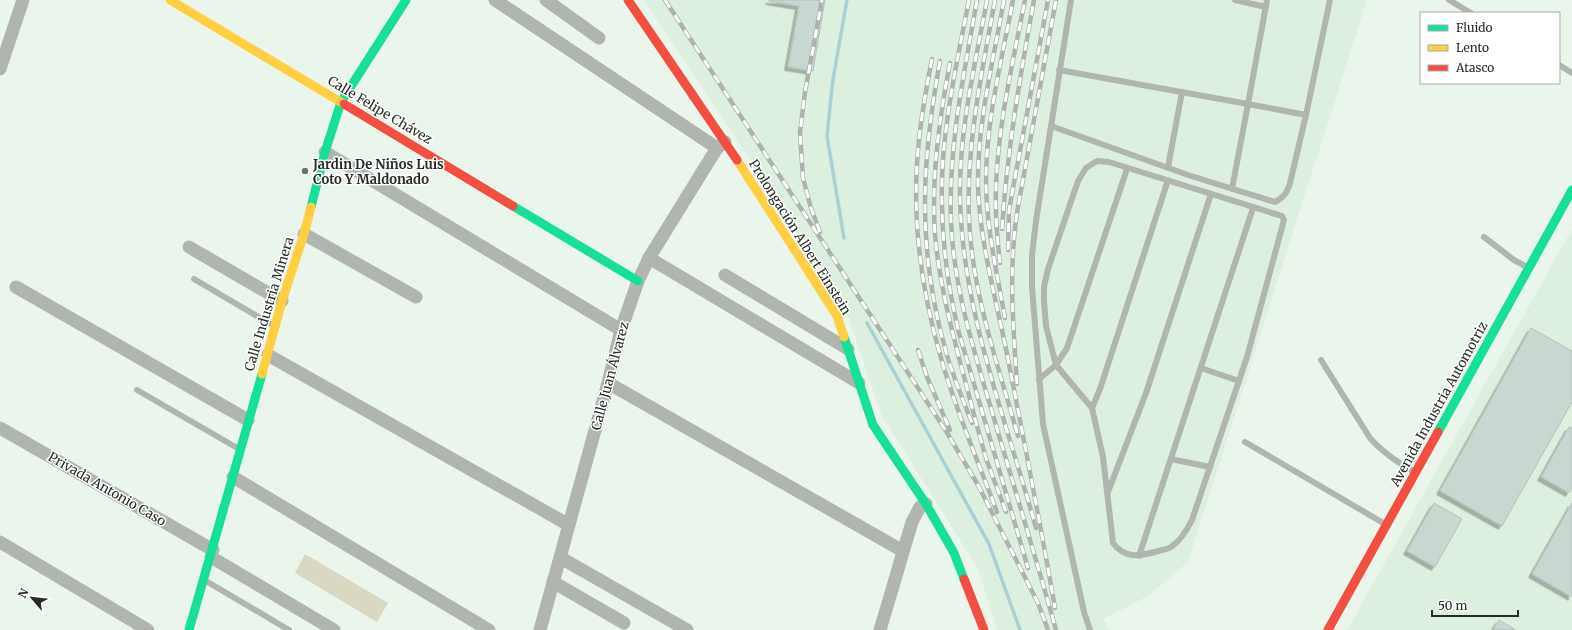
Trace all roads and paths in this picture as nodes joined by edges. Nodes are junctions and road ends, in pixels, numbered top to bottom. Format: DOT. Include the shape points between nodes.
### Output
graph roads {
  1 [pos="22,0"];
  2 [pos="170,0"];
  3 [pos="406,0"];
  4 [pos="495,0"];
  5 [pos="546,0"];
  6 [pos="628,0"];
  7 [pos="1071,0"];
  8 [pos="1235,0"];
  9 [pos="1330,0"];
  10 [pos="1449,0"];
  11 [pos="1267,3"];
  12 [pos="1469,12"];
  13 [pos="599,38"];
  14 [pos="1560,67"];
  15 [pos="0,69"];
  16 [pos="1059,70"];
  17 [pos="1572,73"];
  18 [pos="1182,92"];
  19 [pos="341,102"];
  20 [pos="1248,104"];
  21 [pos="1306,115"];
  22 [pos="1051,126"];
  23 [pos="721,145"];
  24 [pos="325,152"];
  25 [pos="1168,167"];
  26 [pos="1127,169"];
  27 [pos="1168,180"];
  28 [pos="1232,189"];
  29 [pos="1572,190"];
  30 [pos="1211,194"];
  31 [pos="1253,208"];
  32 [pos="304,234"];
  33 [pos="1484,236"];
  34 [pos="189,247"];
  35 [pos="649,258"];
  36 [pos="1529,268"];
  37 [pos="725,275"];
  38 [pos="194,279"];
  39 [pos="638,281"];
  40 [pos="16,287"];
  41 [pos="416,297"];
  42 [pos="282,301"];
  43 [pos="275,327"];
  44 [pos="621,330"];
  45 [pos="848,349"];
  46 [pos="268,355"];
  47 [pos="1321,360"];
  48 [pos="1056,365"];
  49 [pos="1201,368"];
  50 [pos="1038,379"];
  51 [pos="1239,381"];
  52 [pos="608,383"];
  53 [pos="859,383"];
  54 [pos="137,390"];
  55 [pos="1092,408"];
  56 [pos="248,420"];
  57 [pos="0,428"];
  58 [pos="1245,442"];
  59 [pos="240,450"];
  60 [pos="1171,459"];
  61 [pos="1210,467"];
  62 [pos="1415,473"];
  63 [pos="233,477"];
  64 [pos="1107,494"];
  65 [pos="926,504"];
  66 [pos="569,525"];
  67 [pos="1386,525"];
  68 [pos="0,542"];
  69 [pos="903,551"];
  70 [pos="212,553"];
  71 [pos="1139,556"];
  72 [pos="561,558"];
  73 [pos="204,580"];
  74 [pos="553,582"];
  75 [pos="624,623"];
  76 [pos="148,630"];
  77 [pos="189,630"];
  78 [pos="289,630"];
  79 [pos="334,630"];
  80 [pos="489,630"];
  81 [pos="540,630"];
  82 [pos="687,630"];
  83 [pos="880,630"];
  84 [pos="984,630"];
  85 [pos="1090,630"];
  86 [pos="1328,630"];
  1 -- 15 [label="street"];
  2 -- 19 [label="main road, Calle Felipe Chávez"];
  3 -- 19 [label="main road, Calle Industria Minera"];
  4 -- 23 [label="street"];
  5 -- 13 [label="street"];
  6 -- 23 [label="main road, Prolongación Albert Einstein"];
  7 -- 16 [label="lane"];
  8 -- 11 [label="lane"];
  9 -- 21 [label="lane"];
  10 -- 12 [label="lane"];
  11 -- 20 [label="lane"];
  14 -- 17 [label="lane"];
  16 -- 18 [label="lane"];
  16 -- 22 [label="lane"];
  18 -- 20 [label="lane"];
  18 -- 25 [label="lane"];
  19 -- 24 [label="main road, Calle Industria Minera"];
  19 -- 39 [label="main road, Calle Felipe Chávez"];
  20 -- 21 [label="lane"];
  20 -- 28 [label="lane"];
  21 -- 28 [label="lane" via="1290,183 1282,198 1275,202"];
  22 -- 25 [label="lane"];
  22 -- 50 [label="lane" via="1032,263"];
  23 -- 35 [label="street, Calle Juan Álvarez"];
  23 -- 45 [label="main road, Prolongación Albert Einstein" via="837,316"];
  24 -- 32 [label="main road, Calle Industria Minera"];
  24 -- 44 [label="street"];
  25 -- 28 [label="lane"];
  26 -- 27 [label="lane"];
  26 -- 48 [label="lane" via="1069,343"];
  26 -- 48 [label="lane" via="1096,161 1086,168 1078,181 1044,287 1046,326"];
  27 -- 30 [label="lane"];
  27 -- 55 [label="lane"];
  29 -- 36 [label="main road, Avenida Industria Automotriz"];
  30 -- 31 [label="lane"];
  30 -- 64 [label="lane" via="1146,393"];
  31 -- 49 [label="lane"];
  31 -- 51 [label="lane" via="1282,216 1284,222"];
  32 -- 41 [label="street"];
  32 -- 42 [label="main road, Calle Industria Minera"];
  33 -- 36 [label="lane" via="1514,260"];
  34 -- 42 [label="street"];
  35 -- 39 [label="street, Calle Juan Álvarez"];
  35 -- 53 [label="street"];
  36 -- 62 [label="main road, Avenida Industria Automotriz"];
  37 -- 45 [label="street"];
  38 -- 43 [label="lane"];
  39 -- 44 [label="street, Calle Juan Álvarez"];
  40 -- 56 [label="street"];
  42 -- 43 [label="main road, Calle Industria Minera"];
  43 -- 46 [label="main road, Calle Industria Minera"];
  44 -- 52 [label="street, Calle Juan Álvarez"];
  45 -- 53 [label="main road, Prolongación Albert Einstein"];
  46 -- 56 [label="main road, Calle Industria Minera"];
  46 -- 66 [label="street"];
  47 -- 62 [label="lane" via="1370,438 1396,461"];
  48 -- 50 [label="lane"];
  48 -- 55 [label="lane"];
  49 -- 51 [label="lane"];
  49 -- 60 [label="lane"];
  50 -- 85 [label="lane" via="1043,424"];
  51 -- 61 [label="lane"];
  52 -- 66 [label="street, Calle Juan Álvarez"];
  52 -- 69 [label="street"];
  53 -- 65 [label="main road, Prolongación Albert Einstein" via="873,425"];
  54 -- 59 [label="lane"];
  55 -- 64 [label="lane" via="1103,457"];
  56 -- 59 [label="main road, Calle Industria Minera"];
  57 -- 70 [label="street, Privada Antonio Caso"];
  58 -- 67 [label="lane"];
  59 -- 63 [label="main road, Calle Industria Minera"];
  60 -- 61 [label="lane"];
  60 -- 71 [label="lane"];
  61 -- 71 [label="lane" via="1186,531 1170,548"];
  62 -- 67 [label="main road, Avenida Industria Automotriz"];
  63 -- 70 [label="main road, Calle Industria Minera"];
  63 -- 80 [label="street"];
  64 -- 71 [label="lane" via="1113,543 1124,553"];
  65 -- 69 [label="street" via="920,507 914,516"];
  65 -- 84 [label="main road, Prolongación Albert Einstein" via="954,553"];
  66 -- 72 [label="street, Calle Juan Álvarez"];
  67 -- 86 [label="main road, Avenida Industria Automotriz"];
  68 -- 76 [label="street"];
  69 -- 83 [label="street"];
  70 -- 73 [label="main road, Calle Industria Minera"];
  70 -- 79 [label="street, Privada Antonio Caso"];
  72 -- 74 [label="street, Calle Juan Álvarez"];
  72 -- 82 [label="street"];
  73 -- 77 [label="main road, Calle Industria Minera"];
  73 -- 78 [label="lane"];
  74 -- 75 [label="street"];
  74 -- 81 [label="street, Calle Juan Álvarez"];
}
